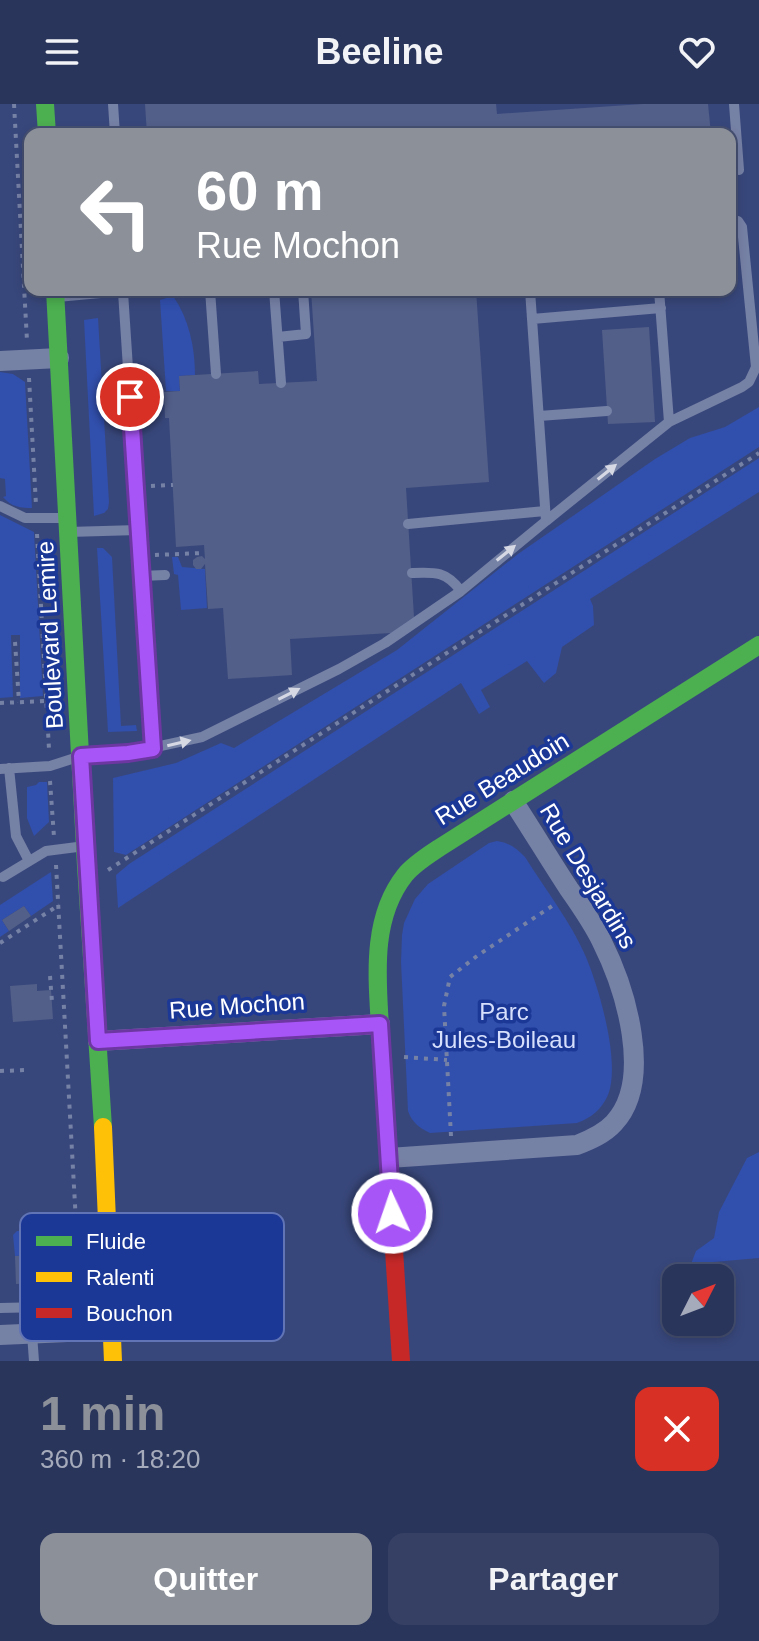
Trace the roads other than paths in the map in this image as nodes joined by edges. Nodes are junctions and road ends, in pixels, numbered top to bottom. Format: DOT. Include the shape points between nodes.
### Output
graph roads {
  1 [pos="45,104"];
  2 [pos="113,104"];
  3 [pos="734,104"];
  4 [pos="47,128"];
  5 [pos="115,128"];
  6 [pos="736,128"];
  7 [pos="736,130"];
  8 [pos="739,170"];
  9 [pos="736,220"];
  10 [pos="55,296"];
  11 [pos="128,296"];
  12 [pos="210,296"];
  13 [pos="275,296"];
  14 [pos="303,296"];
  15 [pos="530,296"];
  16 [pos="660,296"];
  17 [pos="661,308"];
  18 [pos="532,319"];
  19 [pos="278,337"];
  20 [pos="59,358"];
  21 [pos="0,361"];
  22 [pos="216,374"];
  23 [pos="281,383"];
  24 [pos="607,411"];
  25 [pos="539,416"];
  26 [pos="669,422"];
  27 [pos="0,506"];
  28 [pos="546,516"];
  29 [pos="408,524"];
  30 [pos="68,525"];
  31 [pos="138,530"];
  32 [pos="412,573"];
  33 [pos="165,575"];
  34 [pos="141,576"];
  35 [pos="461,591"];
  36 [pos="759,645"];
  37 [pos="153,749"];
  38 [pos="81,756"];
  39 [pos="4,768"];
  40 [pos="513,801"];
  41 [pos="85,846"];
  42 [pos="29,861"];
  43 [pos="3,877"];
  44 [pos="380,1024"];
  45 [pos="98,1041"];
  46 [pos="389,1158"];
  47 [pos="107,1213"];
  48 [pos="0,1308"];
  49 [pos="20,1308"];
  50 [pos="20,1334"];
  51 [pos="0,1335"];
  52 [pos="37,1341"];
  53 [pos="112,1341"];
  54 [pos="34,1361"];
  55 [pos="113,1361"];
  56 [pos="401,1361"];
  1 -- 4 [label="main road"];
  2 -- 5 [label="lane"];
  3 -- 6 [label="lane"];
  7 -- 8 [label="lane"];
  9 -- 26 [label="lane" via="742,227 756,367 742,387"];
  10 -- 20 [label="main road, Boulevard Lemire"];
  11 -- 31 [label="lane"];
  12 -- 22 [label="lane"];
  13 -- 19 [label="lane"];
  14 -- 19 [label="lane" via="306,334"];
  15 -- 18 [label="lane"];
  16 -- 17 [label="lane"];
  17 -- 18 [label="lane"];
  17 -- 26 [label="lane"];
  18 -- 25 [label="lane"];
  19 -- 23 [label="lane"];
  20 -- 21 [label="street"];
  20 -- 30 [label="main road, Boulevard Lemire"];
  24 -- 25 [label="lane"];
  25 -- 28 [label="lane"];
  28 -- 26 [label="lane, one-way"];
  27 -- 30 [label="lane" via="25,518"];
  28 -- 29 [label="lane"];
  35 -- 28 [label="lane, one-way"];
  30 -- 31 [label="lane"];
  30 -- 38 [label="main road, Boulevard Lemire"];
  31 -- 34 [label="lane"];
  32 -- 35 [label="lane" via="440,574"];
  33 -- 34 [label="lane"];
  34 -- 37 [label="lane"];
  37 -- 35 [label="lane, one-way" via="202,737 339,669"];
  36 -- 40 [label="main road, Rue Beaudoin"];
  37 -- 38 [label="lane"];
  38 -- 39 [label="lane" via="50,766"];
  38 -- 41 [label="main road, Boulevard Lemire"];
  39 -- 42 [label="lane" via="16,836"];
  40 -- 44 [label="main road, Rue Beaudoin" via="416,865 390,899 380,935"];
  40 -- 46 [label="street, Rue Desjardins" via="602,942 625,1004 632,1041 630,1097 614,1124 577,1145"];
  41 -- 42 [label="lane" via="46,851"];
  41 -- 45 [label="main road, Boulevard Lemire"];
  42 -- 43 [label="lane"];
  44 -- 45 [label="street, Rue Mochon"];
  44 -- 46 [label="main road, Rue Beaudoin"];
  45 -- 47 [label="main road, Boulevard Lemire"];
  46 -- 56 [label="main road, Rue Beaudoin"];
  48 -- 49 [label="lane"];
  50 -- 51 [label="street"];
  52 -- 54 [label="lane"];
  53 -- 55 [label="main road, Boulevard Lemire"];
}
